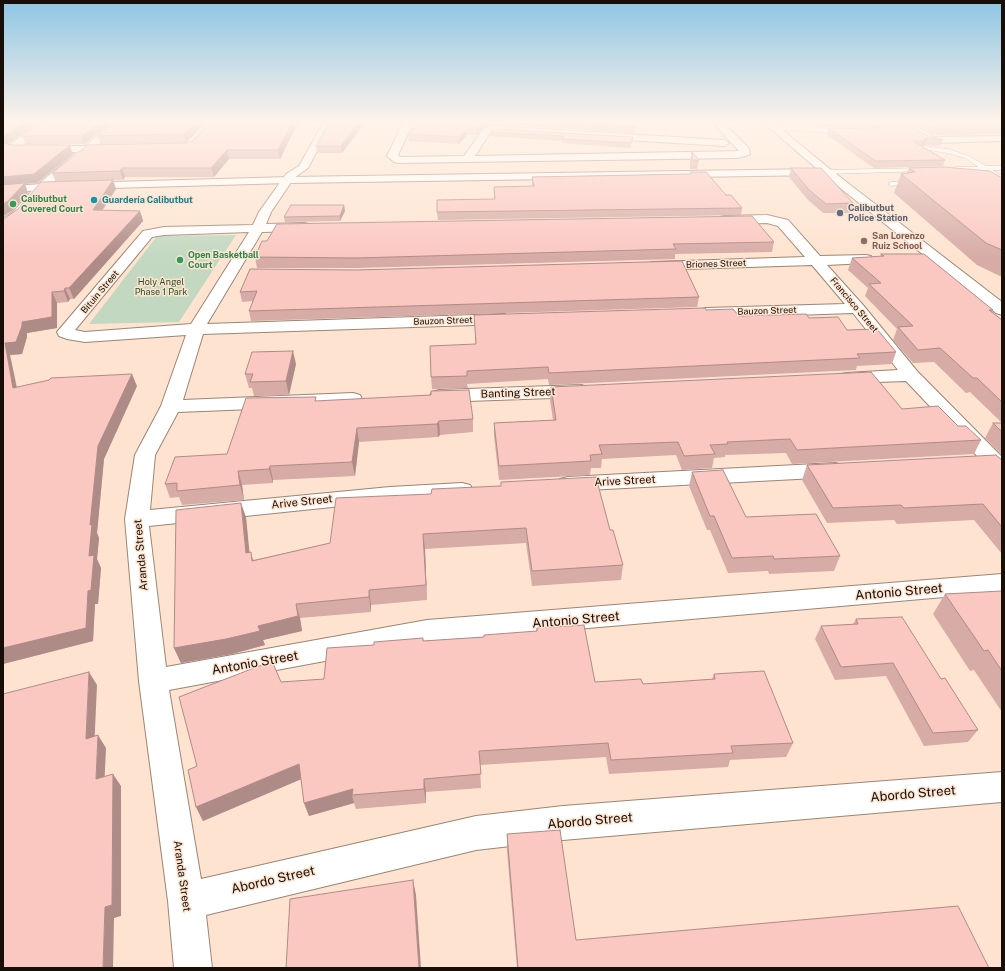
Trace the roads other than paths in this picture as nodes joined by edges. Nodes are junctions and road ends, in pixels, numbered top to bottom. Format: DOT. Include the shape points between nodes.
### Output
graph roads {
  1 [pos="64,168"];
  2 [pos="290,168"];
  3 [pos="303,168"];
  4 [pos="823,168"];
  5 [pos="997,168"];
  6 [pos="986,169"];
  7 [pos="936,170"];
  8 [pos="944,170"];
  9 [pos="827,172"];
  10 [pos="290,178"];
  11 [pos="1002,179"];
  12 [pos="924,182"];
  13 [pos="891,184"];
  14 [pos="41,187"];
  15 [pos="3,190"];
  16 [pos="711,220"];
  17 [pos="3,224"];
  18 [pos="314,227"];
  19 [pos="258,228"];
  20 [pos="866,259"];
  21 [pos="817,261"];
  22 [pos="642,266"];
  23 [pos="858,308"];
  24 [pos="1002,310"];
  25 [pos="690,314"];
  26 [pos="523,319"];
  27 [pos="196,329"];
  28 [pos="912,375"];
  29 [pos="832,379"];
  30 [pos="601,390"];
  31 [pos="426,397"];
  32 [pos="370,399"];
  33 [pos="171,406"];
  34 [pos="970,462"];
  35 [pos="998,465"];
  36 [pos="852,469"];
  37 [pos="551,485"];
  38 [pos="482,488"];
  39 [pos="137,519"];
  40 [pos="1002,583"];
  41 [pos="153,681"];
  42 [pos="1002,787"];
  43 [pos="186,901"];
  44 [pos="193,968"];
  1 -- 14 [label="street"];
  2 -- 10 [label="street, Aranda Street"];
  3 -- 10 [label="street, Aranda Street"];
  4 -- 9 [label="street"];
  5 -- 6 [label="lane"];
  6 -- 8 [label="lane"];
  6 -- 11 [label="lane"];
  7 -- 9 [label="lane"];
  9 -- 10 [label="street"];
  9 -- 24 [label="street"];
  10 -- 14 [label="street"];
  10 -- 19 [label="street, Aranda Street" via="265,212"];
  12 -- 13 [label="lane"];
  14 -- 15 [label="street"];
  14 -- 17 [label="street" via="17,215"];
  16 -- 21 [label="street, Francisco Street" via="767,219 783,223"];
  18 -- 19 [label="street"];
  19 -- 27 [label="street, Aranda Street" via="238,273"];
  19 -- 27 [label="street, Bituin Street" via="164,231 148,234 65,332 84,337"];
  20 -- 21 [label="street, Briones Street"];
  21 -- 22 [label="street, Briones Street"];
  21 -- 23 [label="street, Francisco Street"];
  23 -- 25 [label="street, Bauzon Street"];
  23 -- 28 [label="street, Francisco Street"];
  26 -- 27 [label="street, Bauzon Street"];
  27 -- 33 [label="street, Aranda Street"];
  28 -- 29 [label="street"];
  28 -- 35 [label="street, Francisco Street"];
  30 -- 31 [label="street, Banting Street"];
  32 -- 33 [label="street"];
  33 -- 39 [label="street, Aranda Street" via="145,455"];
  34 -- 35 [label="street"];
  36 -- 37 [label="street, Arive Street"];
  38 -- 39 [label="street, Arive Street" via="390,494"];
  39 -- 41 [label="street, Aranda Street"];
  40 -- 41 [label="street, Antonio Street" via="427,631"];
  41 -- 43 [label="street, Aranda Street"];
  42 -- 43 [label="street, Abordo Street" via="562,823 476,833"];
  43 -- 44 [label="street, Aranda Street"];
}
